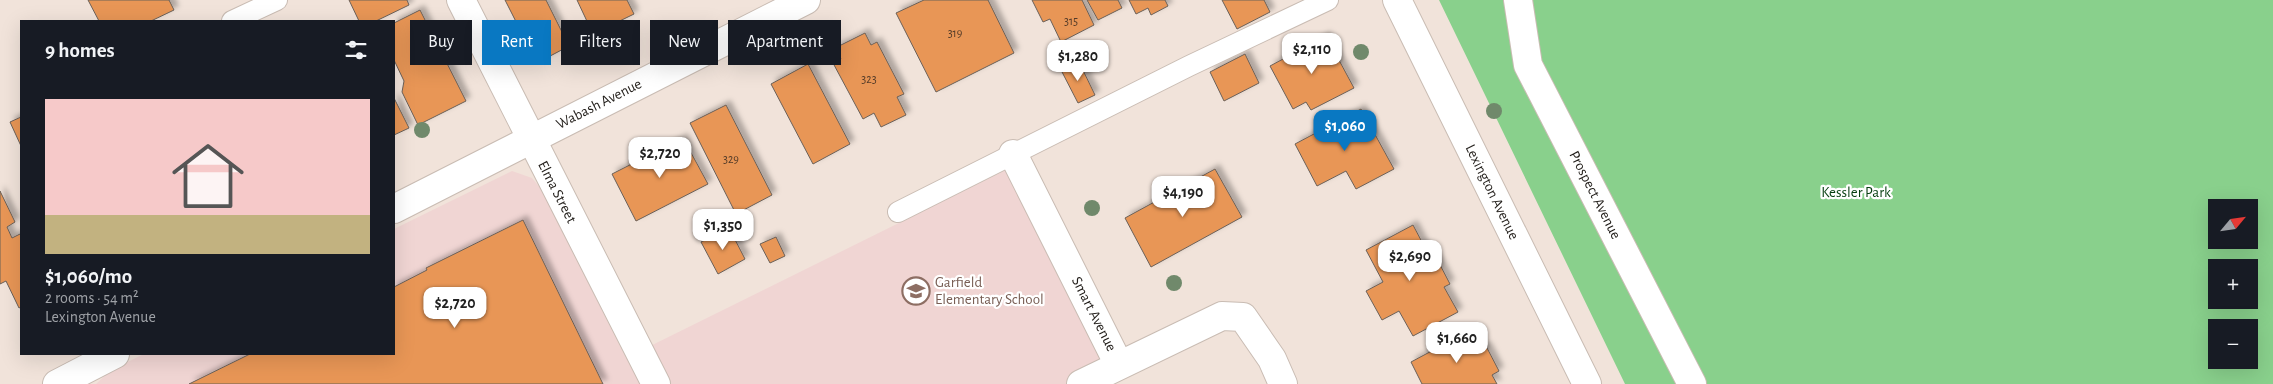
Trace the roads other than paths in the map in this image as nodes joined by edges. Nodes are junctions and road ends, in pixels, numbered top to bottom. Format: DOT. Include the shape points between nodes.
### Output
graph roads {
  1 [pos="277,0"];
  2 [pos="461,0"];
  3 [pos="806,0"];
  4 [pos="1328,0"];
  5 [pos="1397,0"];
  6 [pos="1518,0"];
  7 [pos="234,20"];
  8 [pos="530,139"];
  9 [pos="1013,154"];
  10 [pos="395,208"];
  11 [pos="898,212"];
  12 [pos="113,355"];
  13 [pos="1119,364"];
  14 [pos="58,384"];
  15 [pos="656,384"];
  16 [pos="1081,384"];
  17 [pos="1283,384"];
  18 [pos="1586,384"];
  19 [pos="1692,384"];
  1 -- 7 [label="lane"];
  2 -- 8 [label="street, Elma Street"];
  3 -- 8 [label="street, Wabash Avenue"];
  4 -- 9 [label="lane"];
  5 -- 18 [label="street, Lexington Avenue"];
  6 -- 19 [label="street, Prospect Avenue" via="1528,65"];
  8 -- 10 [label="street, Wabash Avenue"];
  8 -- 15 [label="street, Elma Street"];
  9 -- 11 [label="lane"];
  9 -- 13 [label="street, Smart Avenue"];
  12 -- 14 [label="street"];
  13 -- 16 [label="street"];
  13 -- 17 [label="street, Smart Avenue" via="1222,316 1243,317 1272,359"];
}
